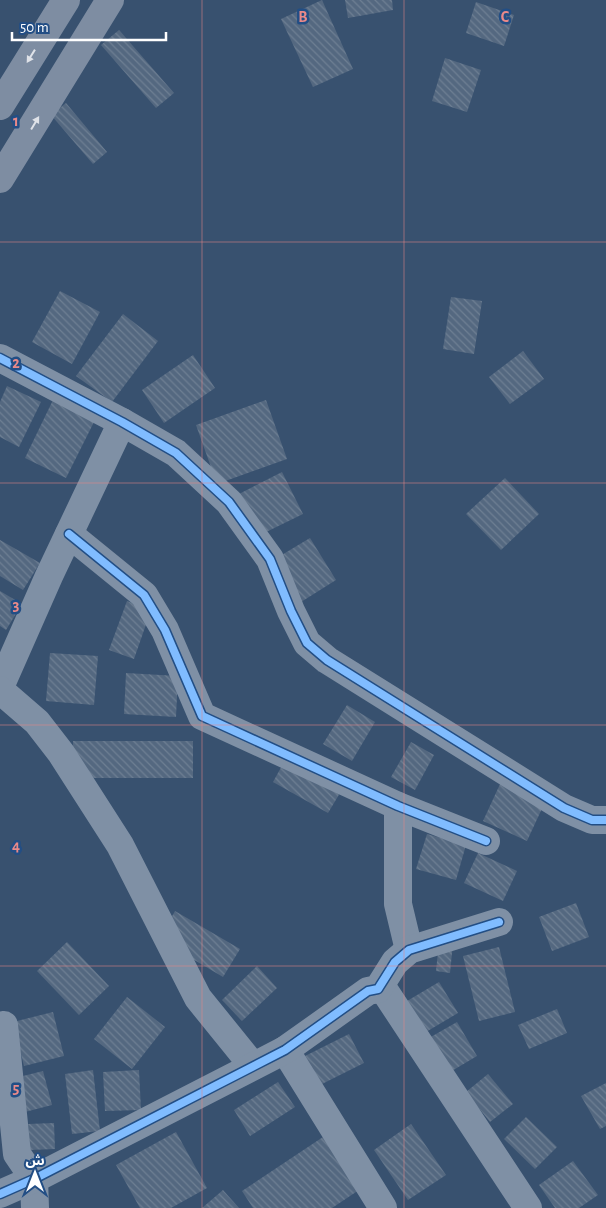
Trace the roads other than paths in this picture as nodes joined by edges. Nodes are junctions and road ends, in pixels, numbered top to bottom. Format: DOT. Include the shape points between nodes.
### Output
graph roads {
  1 [pos="66,0"];
  2 [pos="110,0"];
  3 [pos="15,82"];
  4 [pos="48,100"];
  5 [pos="0,106"];
  6 [pos="0,179"];
  7 [pos="0,358"];
  8 [pos="122,422"];
  9 [pos="69,534"];
  10 [pos="0,689"];
  11 [pos="398,806"];
  12 [pos="606,820"];
  13 [pos="486,841"];
  14 [pos="499,922"];
  15 [pos="409,950"];
  16 [pos="378,989"];
  17 [pos="4,1025"];
  18 [pos="285,1050"];
  19 [pos="252,1066"];
  20 [pos="34,1179"];
  21 [pos="0,1194"];
  22 [pos="35,1208"];
  23 [pos="383,1208"];
  24 [pos="528,1208"];
  1 -- 3 [label="main road, one-way"];
  2 -- 4 [label="main road"];
  3 -- 4 [label="main road"];
  3 -- 5 [label="main road"];
  6 -- 4 [label="main road, one-way"];
  7 -- 8 [label="street"];
  8 -- 9 [label="street"];
  8 -- 12 [label="street" via="176,453 229,502 270,559 307,643 327,660 564,808 592,820"];
  9 -- 10 [label="street"];
  9 -- 11 [label="street" via="144,595 165,630 202,716"];
  10 -- 19 [label="street" via="37,722 61,753 120,845 198,998"];
  11 -- 13 [label="street"];
  11 -- 15 [label="street" via="398,904"];
  14 -- 15 [label="street"];
  15 -- 16 [label="street" via="395,962"];
  16 -- 18 [label="street" via="368,991"];
  16 -- 24 [label="street" via="386,993"];
  17 -- 20 [label="street" via="17,1154"];
  18 -- 19 [label="street"];
  18 -- 23 [label="street"];
  19 -- 20 [label="street"];
  20 -- 21 [label="street"];
  20 -- 22 [label="street"];
}
